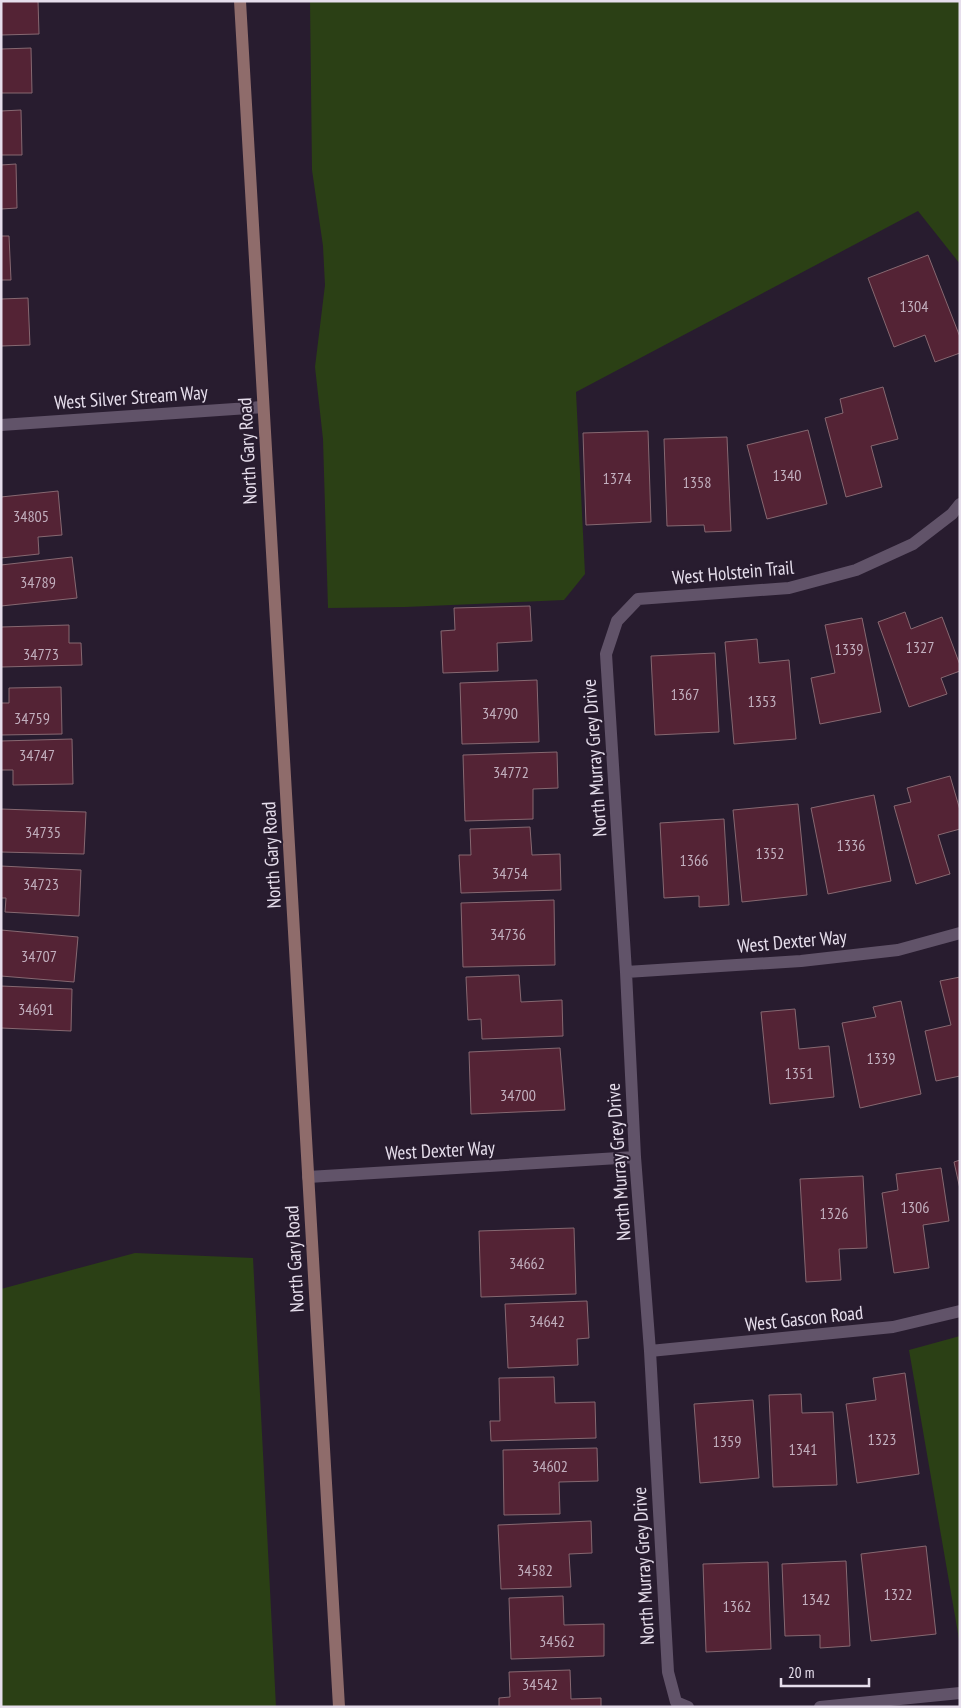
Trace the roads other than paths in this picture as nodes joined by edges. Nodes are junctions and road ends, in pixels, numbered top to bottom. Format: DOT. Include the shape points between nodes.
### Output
graph roads {
  1 [pos="240,1"];
  2 [pos="263,407"];
  3 [pos="1,425"];
  4 [pos="960,504"];
  5 [pos="618,621"];
  6 [pos="960,933"];
  7 [pos="626,972"];
  8 [pos="635,1157"];
  9 [pos="308,1177"];
  10 [pos="960,1311"];
  11 [pos="650,1351"];
  12 [pos="960,1693"];
  13 [pos="682,1704"];
  14 [pos="339,1707"];
  15 [pos="820,1707"];
  1 -- 2 [label="main road, North Gary Road"];
  2 -- 3 [label="street, West Silver Stream Way"];
  2 -- 9 [label="main road, North Gary Road"];
  4 -- 5 [label="street, West Holstein Trail" via="913,544 856,570 789,588 638,599"];
  5 -- 7 [label="street, North Murray Grey Drive" via="606,654"];
  6 -- 7 [label="street, West Dexter Way" via="898,950 801,961"];
  7 -- 8 [label="street, North Murray Grey Drive"];
  8 -- 9 [label="street, West Dexter Way"];
  8 -- 11 [label="street, North Murray Grey Drive"];
  9 -- 14 [label="main road, North Gary Road"];
  10 -- 11 [label="street, West Gascon Road" via="893,1327"];
  11 -- 13 [label="street, North Murray Grey Drive" via="668,1672"];
  12 -- 15 [label="street"];
}
